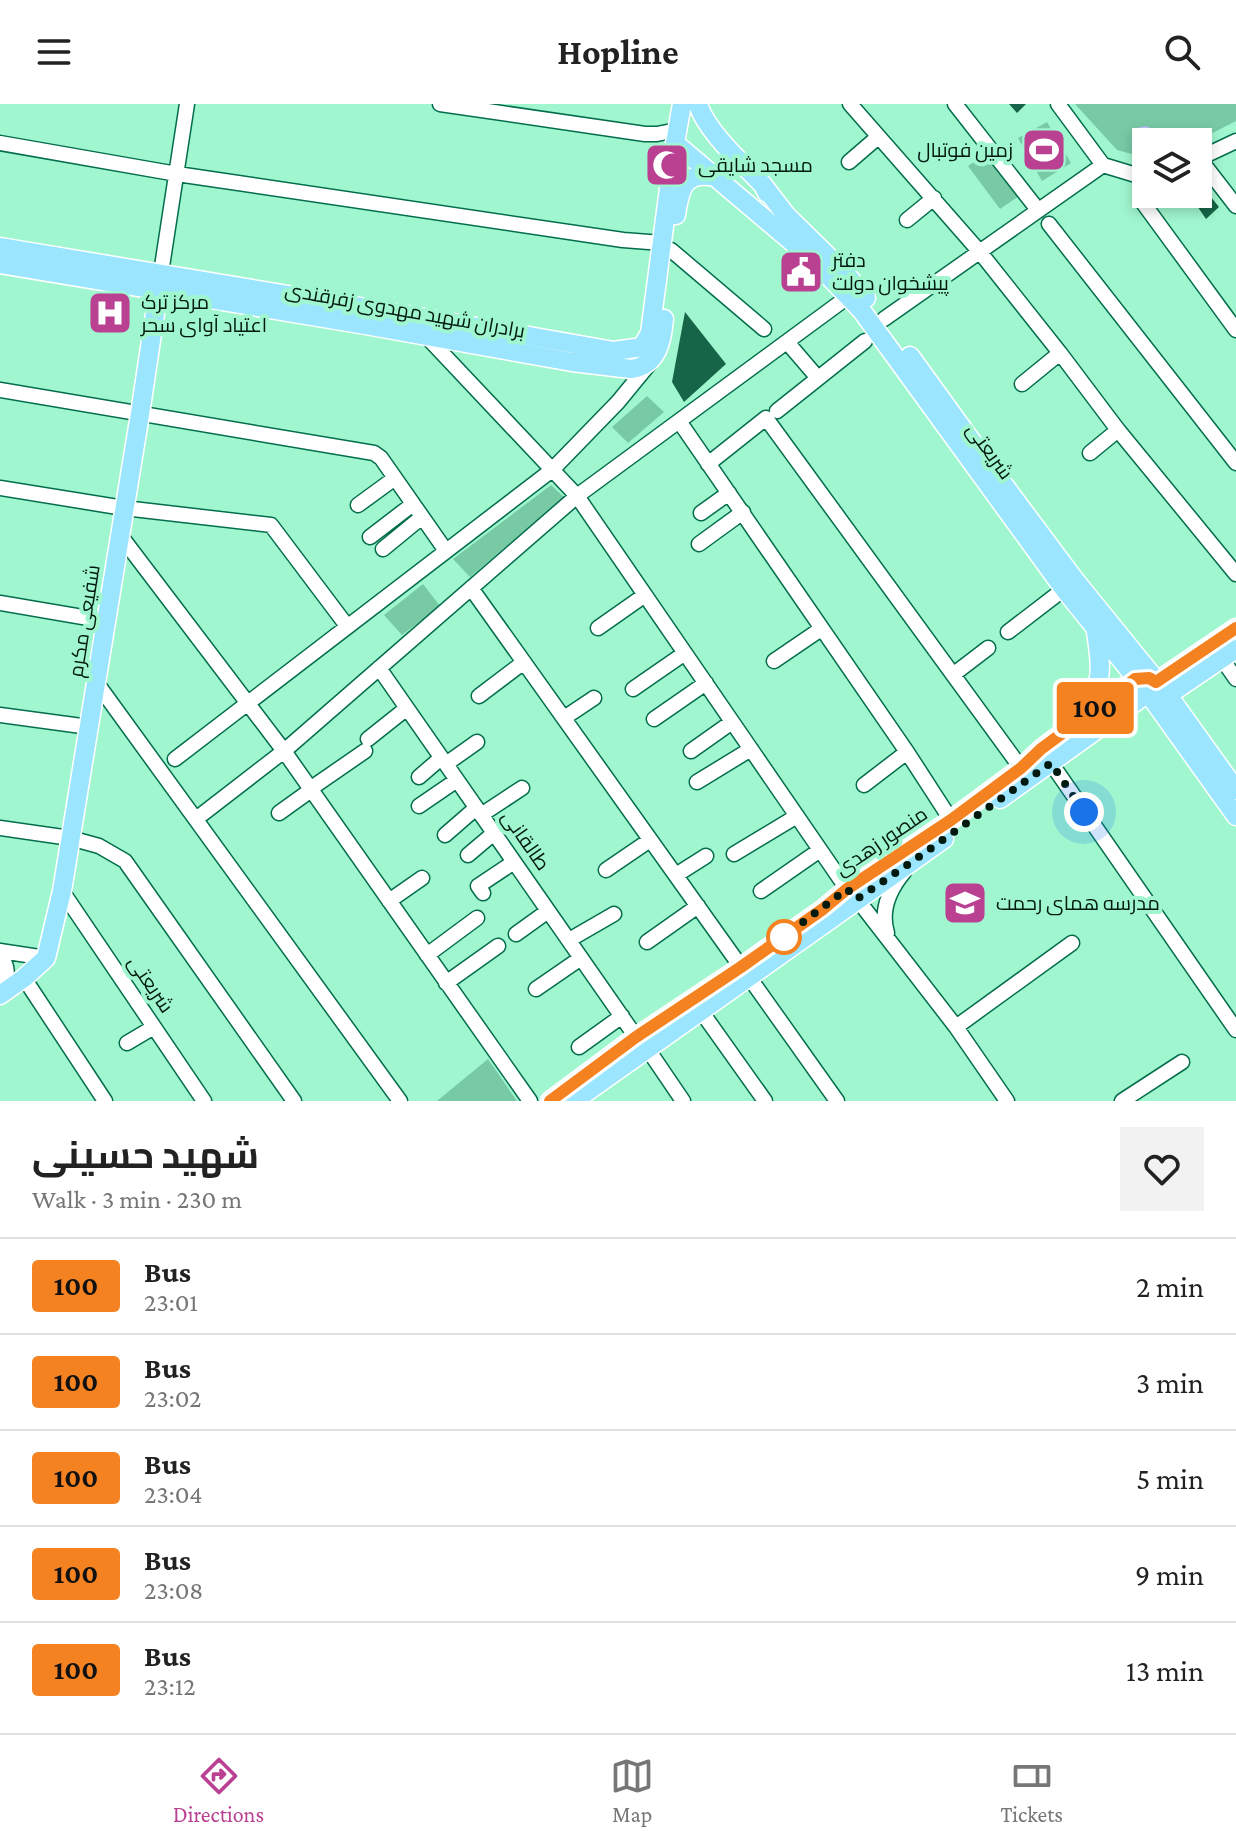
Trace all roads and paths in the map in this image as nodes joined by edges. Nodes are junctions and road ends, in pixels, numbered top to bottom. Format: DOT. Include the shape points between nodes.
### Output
graph roads {
  1 [pos="187,104"];
  2 [pos="440,104"];
  3 [pos="682,104"];
  4 [pos="698,104"];
  5 [pos="850,104"];
  6 [pos="955,104"];
  7 [pos="1058,104"];
  8 [pos="709,126"];
  9 [pos="676,137"];
  10 [pos="878,137"];
  11 [pos="1236,141"];
  12 [pos="0,143"];
  13 [pos="724,143"];
  14 [pos="1212,153"];
  15 [pos="849,162"];
  16 [pos="1103,165"];
  17 [pos="177,174"];
  18 [pos="711,174"];
  19 [pos="1132,174"];
  20 [pos="1212,176"];
  21 [pos="763,185"];
  22 [pos="934,198"];
  23 [pos="747,205"];
  24 [pos="1236,206"];
  25 [pos="1147,208"];
  26 [pos="1038,210"];
  27 [pos="907,220"];
  28 [pos="1049,224"];
  29 [pos="667,246"];
  30 [pos="0,247"];
  31 [pos="979,251"];
  32 [pos="0,264"];
  33 [pos="160,282"];
  34 [pos="849,296"];
  35 [pos="660,308"];
  36 [pos="414,316"];
  37 [pos="884,319"];
  38 [pos="764,329"];
  39 [pos="1236,330"];
  40 [pos="426,336"];
  41 [pos="865,341"];
  42 [pos="787,342"];
  43 [pos="1060,353"];
  44 [pos="652,361"];
  45 [pos="817,377"];
  46 [pos="1022,384"];
  47 [pos="0,390"];
  48 [pos="140,414"];
  49 [pos="772,414"];
  50 [pos="679,421"];
  51 [pos="1118,430"];
  52 [pos="1090,453"];
  53 [pos="1236,463"];
  54 [pos="708,464"];
  55 [pos="552,470"];
  56 [pos="395,478"];
  57 [pos="0,488"];
  58 [pos="729,493"];
  59 [pos="577,496"];
  60 [pos="413,504"];
  61 [pos="358,505"];
  62 [pos="124,508"];
  63 [pos="743,512"];
  64 [pos="701,513"];
  65 [pos="422,517"];
  66 [pos="120,535"];
  67 [pos="370,537"];
  68 [pos="699,544"];
  69 [pos="383,549"];
  70 [pos="446,551"];
  71 [pos="1236,574"];
  72 [pos="471,588"];
  73 [pos="1064,589"];
  74 [pos="645,595"];
  75 [pos="0,603"];
  76 [pos="106,621"];
  77 [pos="347,626"];
  78 [pos="598,628"];
  79 [pos="1236,628"];
  80 [pos="821,629"];
  81 [pos="1095,629"];
  82 [pos="1008,632"];
  83 [pos="988,648"];
  84 [pos="685,653"];
  85 [pos="1229,654"];
  86 [pos="774,661"];
  87 [pos="524,662"];
  88 [pos="379,668"];
  89 [pos="954,674"];
  90 [pos="1135,679"];
  91 [pos="1236,679"];
  92 [pos="96,682"];
  93 [pos="706,683"];
  94 [pos="633,689"];
  95 [pos="1157,690"];
  96 [pos="479,696"];
  97 [pos="594,698"];
  98 [pos="247,703"];
  99 [pos="407,708"];
  100 [pos="0,715"];
  101 [pos="564,718"];
  102 [pos="654,719"];
  103 [pos="732,722"];
  104 [pos="89,727"];
  105 [pos="477,742"];
  106 [pos="751,749"];
  107 [pos="284,751"];
  108 [pos="691,751"];
  109 [pos="907,752"];
  110 [pos="1046,756"];
  111 [pos="175,759"];
  112 [pos="444,761"];
  113 [pos="1021,768"];
  114 [pos="419,777"];
  115 [pos="457,780"];
  116 [pos="697,782"];
  117 [pos="864,785"];
  118 [pos="522,788"];
  119 [pos="310,789"];
  120 [pos="1236,790"];
  121 [pos="419,806"];
  122 [pos="479,811"];
  123 [pos="279,813"];
  124 [pos="797,816"];
  125 [pos="1236,816"];
  126 [pos="196,819"];
  127 [pos="951,820"];
  128 [pos="0,828"];
  129 [pos="494,833"];
  130 [pos="445,835"];
  131 [pos="70,838"];
  132 [pos="650,840"];
  133 [pos="734,854"];
  134 [pos="468,855"];
  135 [pos="824,855"];
  136 [pos="706,856"];
  137 [pos="913,861"];
  138 [pos="514,862"];
  139 [pos="606,870"];
  140 [pos="676,875"];
  141 [pos="422,878"];
  142 [pos="62,891"];
  143 [pos="761,891"];
  144 [pos="483,893"];
  145 [pos="852,894"];
  146 [pos="389,901"];
  147 [pos="698,906"];
  148 [pos="823,909"];
  149 [pos="548,911"];
  150 [pos="614,914"];
  151 [pos="477,918"];
  152 [pos="516,934"];
  153 [pos="569,940"];
  154 [pos="647,942"];
  155 [pos="1072,943"];
  156 [pos="893,945"];
  157 [pos="498,946"];
  158 [pos="0,954"];
  159 [pos="427,955"];
  160 [pos="46,958"];
  161 [pos="581,958"];
  162 [pos="745,972"];
  163 [pos="24,978"];
  164 [pos="446,983"];
  165 [pos="536,989"];
  166 [pos="2,994"];
  167 [pos="701,1011"];
  168 [pos="622,1016"];
  169 [pos="154,1027"];
  170 [pos="956,1027"];
  171 [pos="1236,1030"];
  172 [pos="642,1042"];
  173 [pos="127,1043"];
  174 [pos="579,1047"];
  175 [pos="1182,1062"];
  176 [pos="105,1101"];
  177 [pos="204,1101"];
  178 [pos="294,1101"];
  179 [pos="400,1101"];
  180 [pos="530,1101"];
  181 [pos="550,1101"];
  182 [pos="574,1101"];
  183 [pos="683,1101"];
  184 [pos="765,1101"];
  185 [pos="837,1101"];
  186 [pos="1007,1101"];
  187 [pos="1122,1101"];
  1 -- 17 [label="street, شفیعی مکرم"];
  2 -- 9 [label="street"];
  3 -- 9 [label="main road"];
  4 -- 8 [label="main road, شریعتی"];
  5 -- 10 [label="street"];
  6 -- 26 [label="street"];
  7 -- 16 [label="street"];
  8 -- 9 [label="main road" via="692,126"];
  8 -- 13 [label="main road, شریعتی"];
  9 -- 18 [label="main road, شریعتی"];
  9 -- 29 [label="main road"];
  10 -- 15 [label="street"];
  10 -- 22 [label="street"];
  11 -- 14 [label="street"];
  12 -- 17 [label="street"];
  13 -- 18 [label="main road" via="706,142 701,148 702,162"];
  13 -- 21 [label="main road, شریعتی"];
  16 -- 19 [label="street"];
  16 -- 26 [label="street"];
  17 -- 29 [label="street"];
  17 -- 33 [label="street, شفیعی مکرم"];
  18 -- 23 [label="main road, شریعتی"];
  18 -- 29 [label="main road" via="687,180"];
  20 -- 24 [label="street"];
  21 -- 23 [label="main road" via="766,205"];
  21 -- 37 [label="main road, شریعتی"];
  22 -- 27 [label="street"];
  22 -- 31 [label="street"];
  23 -- 34 [label="main road, شریعتی"];
  25 -- 39 [label="street"];
  26 -- 31 [label="street"];
  28 -- 53 [label="street"];
  29 -- 35 [label="main road"];
  29 -- 38 [label="street"];
  30 -- 33 [label="main road, برادران شهید مهدوی زفرقندی"];
  31 -- 37 [label="street"];
  31 -- 43 [label="street"];
  32 -- 33 [label="main road, برادران شهید مهدوی زفرقندی"];
  33 -- 36 [label="main road, برادران شهید مهدوی زفرقندی"];
  33 -- 40 [label="main road, برادران شهید مهدوی زفرقندی"];
  33 -- 48 [label="main road, شفیعی مکرم"];
  34 -- 42 [label="street"];
  34 -- 73 [label="main road, شریعتی"];
  35 -- 36 [label="main road, برادران شهید مهدوی زفرقندی" via="642,347 614,351"];
  35 -- 44 [label="main road" via="660,340"];
  36 -- 40 [label="main road"];
  37 -- 95 [label="main road, شریعتی"];
  40 -- 44 [label="main road, برادران شهید مهدوی زفرقندی" via="631,369"];
  40 -- 55 [label="street"];
  41 -- 45 [label="street"];
  42 -- 45 [label="street"];
  42 -- 50 [label="street"];
  43 -- 46 [label="street"];
  43 -- 51 [label="street"];
  44 -- 55 [label="street"];
  45 -- 49 [label="street"];
  47 -- 48 [label="street"];
  48 -- 56 [label="street" via="374,453"];
  48 -- 62 [label="main road, شفیعی مکرم"];
  49 -- 54 [label="street"];
  49 -- 89 [label="street"];
  50 -- 54 [label="street"];
  50 -- 59 [label="street"];
  51 -- 52 [label="street"];
  51 -- 71 [label="street"];
  54 -- 58 [label="street"];
  55 -- 59 [label="street"];
  55 -- 70 [label="street"];
  56 -- 60 [label="street"];
  56 -- 61 [label="street"];
  57 -- 62 [label="street"];
  58 -- 63 [label="street"];
  58 -- 64 [label="street"];
  59 -- 72 [label="street"];
  59 -- 74 [label="street"];
  60 -- 65 [label="street"];
  60 -- 67 [label="street"];
  62 -- 66 [label="main road, شفیعی مکرم"];
  62 -- 77 [label="street" via="271,525"];
  63 -- 68 [label="street"];
  63 -- 80 [label="street"];
  65 -- 69 [label="street"];
  65 -- 70 [label="street"];
  66 -- 76 [label="main road, شفیعی مکرم"];
  66 -- 98 [label="street"];
  70 -- 77 [label="street"];
  72 -- 87 [label="street"];
  72 -- 88 [label="street"];
  73 -- 81 [label="main road, شریعتی"];
  73 -- 82 [label="street"];
  74 -- 78 [label="street"];
  74 -- 84 [label="street"];
  75 -- 76 [label="street"];
  76 -- 92 [label="main road, شفیعی مکرم"];
  77 -- 98 [label="street"];
  79 -- 95 [label="main road, منصور زهدی"];
  80 -- 86 [label="street"];
  80 -- 109 [label="street"];
  81 -- 90 [label="main road, شریعتی"];
  81 -- 110 [label="main road" via="1097,687 1088,702 1050,734"];
  83 -- 89 [label="street"];
  84 -- 93 [label="street"];
  84 -- 94 [label="street"];
  85 -- 91 [label="street"];
  85 -- 95 [label="main road, منصور زهدی"];
  87 -- 96 [label="street"];
  87 -- 101 [label="street"];
  88 -- 99 [label="street, طالقانی"];
  88 -- 107 [label="street"];
  89 -- 113 [label="street"];
  90 -- 95 [label="main road" via="1149,678"];
  90 -- 110 [label="main road, منصور زهدی"];
  92 -- 104 [label="main road, شفیعی مکرم"];
  92 -- 126 [label="street"];
  93 -- 102 [label="street"];
  93 -- 103 [label="street"];
  95 -- 110 [label="main road, منصور زهدی"];
  95 -- 120 [label="main road"];
  95 -- 125 [label="main road, شریعتی"];
  97 -- 101 [label="street"];
  98 -- 107 [label="street"];
  98 -- 111 [label="street"];
  99 -- 112 [label="street, طالقانی"];
  99 -- 119 [label="street"];
  100 -- 104 [label="street"];
  101 -- 132 [label="street"];
  103 -- 106 [label="street"];
  103 -- 108 [label="street"];
  104 -- 131 [label="main road, شفیعی مکرم"];
  105 -- 112 [label="street"];
  106 -- 116 [label="street"];
  106 -- 124 [label="street"];
  107 -- 119 [label="street"];
  107 -- 126 [label="street"];
  109 -- 117 [label="street"];
  109 -- 127 [label="street"];
  110 -- 113 [label="main road, منصور زهدی"];
  110 -- 137 [label="main road, منصور زهدی"];
  110 -- 171 [label="street"];
  112 -- 114 [label="street"];
  112 -- 115 [label="street, طالقانی"];
  113 -- 127 [label="main road, منصور زهدی"];
  115 -- 121 [label="street"];
  115 -- 122 [label="street, طالقانی"];
  118 -- 122 [label="street"];
  119 -- 123 [label="street"];
  119 -- 146 [label="street"];
  122 -- 129 [label="street, طالقانی"];
  122 -- 130 [label="street"];
  124 -- 133 [label="street"];
  124 -- 135 [label="street"];
  126 -- 179 [label="street"];
  127 -- 145 [label="main road, منصور زهدی"];
  128 -- 131 [label="street"];
  129 -- 134 [label="street"];
  129 -- 138 [label="street, طالقانی"];
  131 -- 142 [label="main road, شفیعی مکرم"];
  131 -- 178 [label="street" via="125,861"];
  132 -- 139 [label="street"];
  132 -- 140 [label="street"];
  135 -- 143 [label="street"];
  135 -- 145 [label="street"];
  135 -- 148 [label="street" via="832,887"];
  136 -- 140 [label="street"];
  137 -- 145 [label="main road, منصور زهدی"];
  137 -- 156 [label="street" via="887,899 886,931"];
  138 -- 144 [label="street" via="478,886"];
  138 -- 149 [label="street, طالقانی"];
  140 -- 147 [label="street"];
  141 -- 146 [label="street"];
  142 -- 160 [label="main road, شفیعی مکرم"];
  142 -- 169 [label="street, شریعتی"];
  145 -- 148 [label="main road, منصور زهدی"];
  145 -- 156 [label="street"];
  145 -- 162 [label="main road, منصور زهدی"];
  146 -- 159 [label="street"];
  147 -- 154 [label="street"];
  147 -- 162 [label="street"];
  148 -- 162 [label="main road, منصور زهدی"];
  149 -- 152 [label="street"];
  149 -- 153 [label="street, طالقانی"];
  150 -- 153 [label="street"];
  151 -- 159 [label="street"];
  153 -- 161 [label="street, طالقانی"];
  155 -- 170 [label="street"];
  156 -- 170 [label="street"];
  157 -- 164 [label="street"];
  158 -- 160 [label="street"];
  158 -- 166 [label="street" via="8,974"];
  159 -- 164 [label="street"];
  160 -- 163 [label="main road"];
  161 -- 165 [label="street"];
  161 -- 168 [label="street, طالقانی"];
  162 -- 167 [label="main road, منصور زهدی"];
  162 -- 172 [label="main road, منصور زهدی"];
  162 -- 185 [label="street"];
  163 -- 166 [label="main road"];
  163 -- 176 [label="street"];
  164 -- 180 [label="street"];
  167 -- 172 [label="main road, منصور زهدی"];
  167 -- 184 [label="street"];
  168 -- 172 [label="street, طالقانی"];
  168 -- 174 [label="street"];
  169 -- 173 [label="street"];
  169 -- 177 [label="street, شریعتی"];
  170 -- 186 [label="street"];
  172 -- 181 [label="main road, منصور زهدی"];
  172 -- 182 [label="main road, منصور زهدی"];
  172 -- 183 [label="street, طالقانی"];
  175 -- 187 [label="street"];
}
